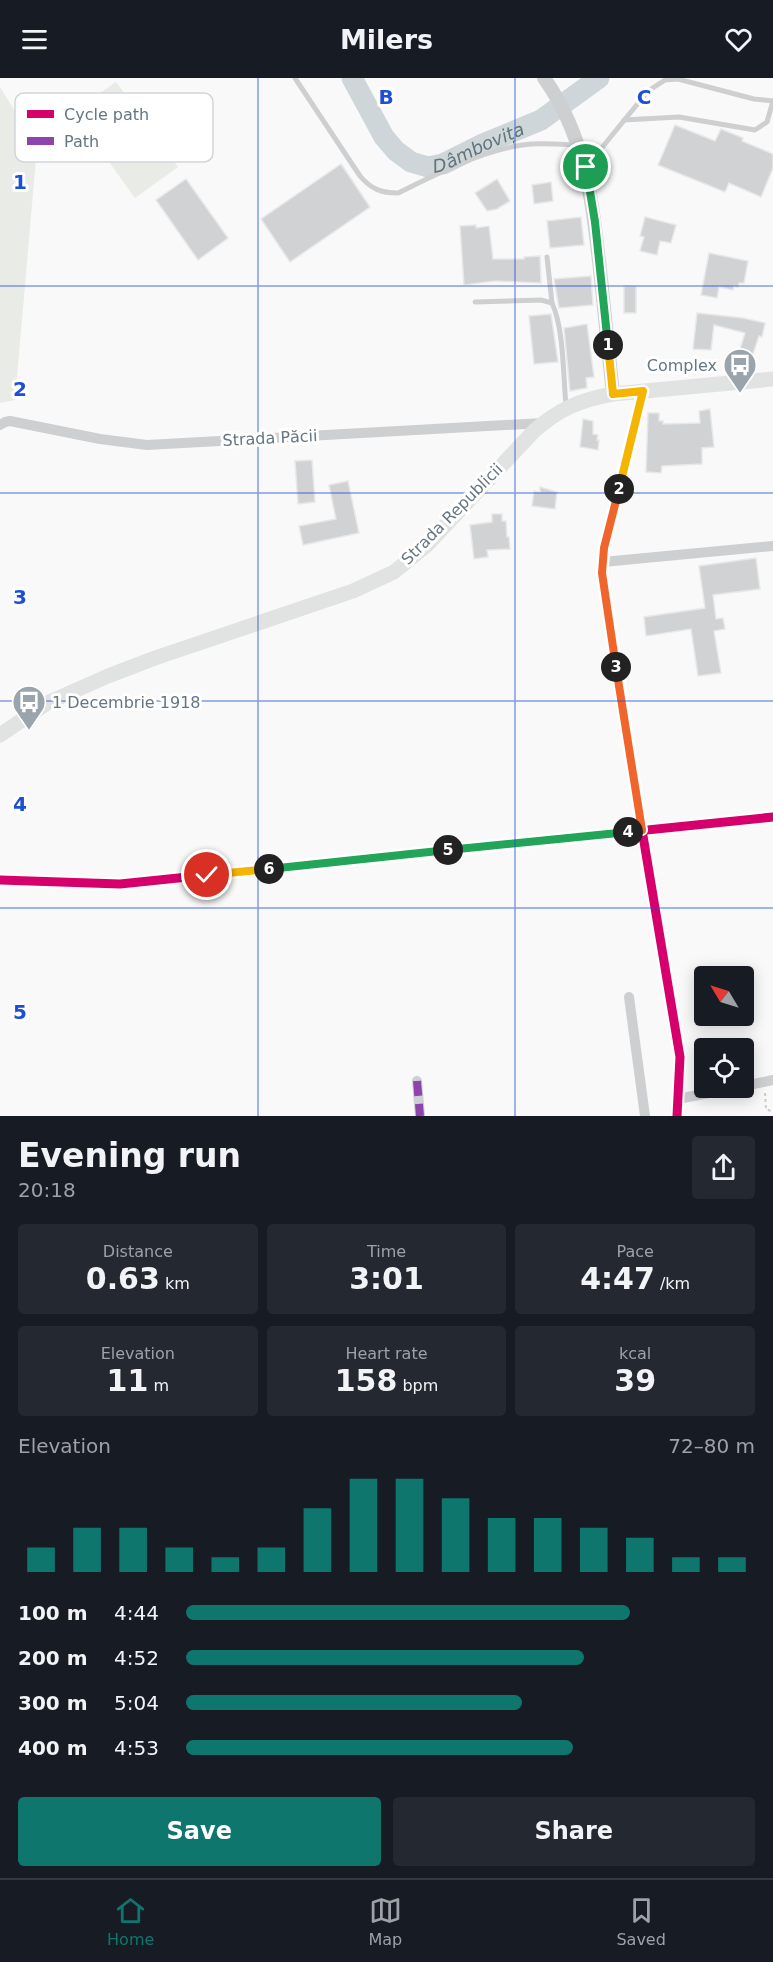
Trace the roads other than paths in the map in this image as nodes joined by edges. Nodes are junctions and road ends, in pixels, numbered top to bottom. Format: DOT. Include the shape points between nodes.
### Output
graph roads {
  1 [pos="295,78"];
  2 [pos="548,83"];
  3 [pos="773,101"];
  4 [pos="624,120"];
  5 [pos="578,143"];
  6 [pos="586,167"];
  7 [pos="547,257"];
  8 [pos="475,303"];
  9 [pos="552,303"];
  10 [pos="773,379"];
  11 [pos="643,391"];
  12 [pos="613,394"];
  13 [pos="566,408"];
  14 [pos="543,423"];
  15 [pos="0,425"];
  16 [pos="773,546"];
  17 [pos="603,562"];
  18 [pos="0,735"];
  19 [pos="773,817"];
  20 [pos="642,830"];
  21 [pos="0,880"];
  22 [pos="629,997"];
  23 [pos="417,1081"];
  24 [pos="769,1081"];
  25 [pos="754,1084"];
  26 [pos="694,1096"];
  27 [pos="678,1099"];
  28 [pos="420,1116"];
  29 [pos="645,1116"];
  30 [pos="677,1116"];
  1 -- 5 [label="lane" via="360,176 385,193 398,192 469,159 512,147"];
  2 -- 5 [label="street"];
  3 -- 4 [label="lane" via="767,122 755,130 679,117"];
  3 -- 4 [label="lane" via="671,79 653,86"];
  4 -- 6 [label="lane"];
  5 -- 6 [label="street"];
  6 -- 12 [label="street"];
  7 -- 9 [label="lane"];
  8 -- 9 [label="lane"];
  9 -- 13 [label="lane" via="558,325"];
  10 -- 11 [label="main road, Strada Republicii"];
  11 -- 12 [label="main road, Strada Republicii"];
  11 -- 17 [label="street"];
  12 -- 13 [label="main road, Strada Republicii"];
  13 -- 14 [label="main road, Strada Republicii"];
  14 -- 15 [label="street, Strada Păcii" via="147,445 10,421"];
  14 -- 18 [label="main road, Strada Republicii" via="416,555 394,572 353,591 108,676 47,703"];
  16 -- 17 [label="street"];
  17 -- 20 [label="street" via="603,586"];
  19 -- 20 [label="street"];
  20 -- 21 [label="street" via="120,884"];
  20 -- 27 [label="street" via="680,1057"];
  22 -- 29 [label="street"];
  23 -- 28 [label="street"];
  24 -- 25 [label="street"];
  26 -- 27 [label="street"];
  27 -- 30 [label="street"];
}
